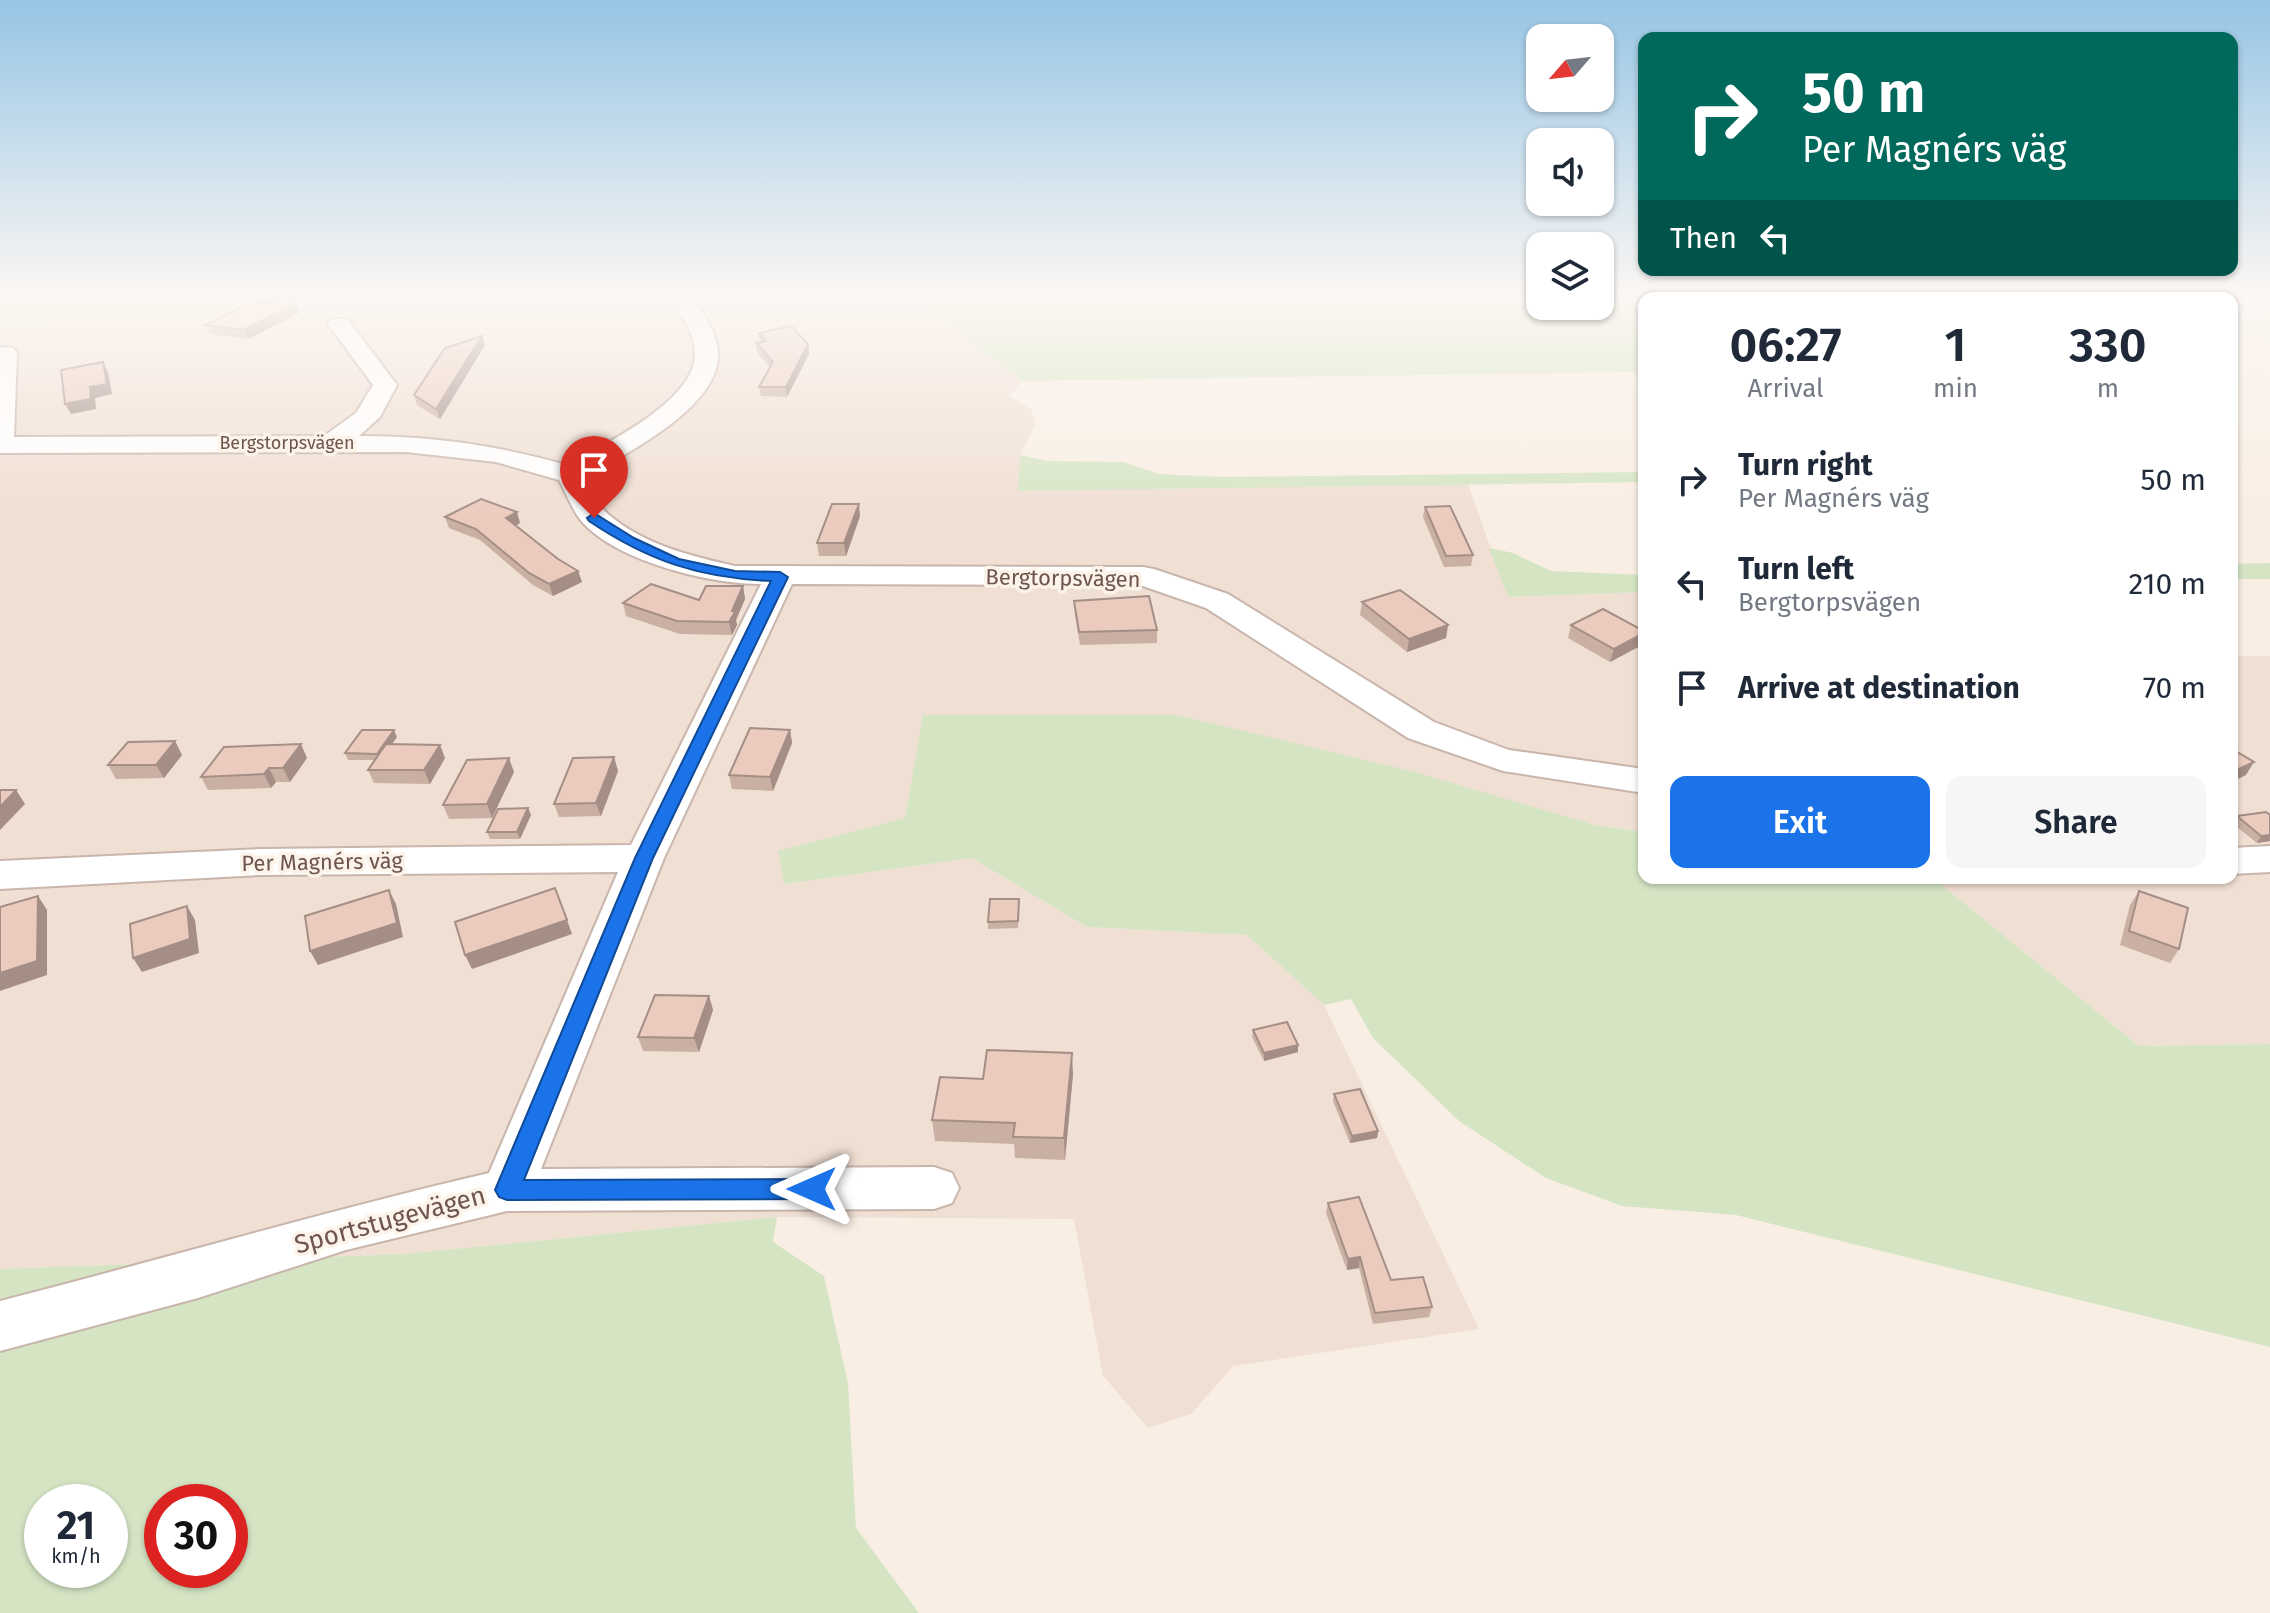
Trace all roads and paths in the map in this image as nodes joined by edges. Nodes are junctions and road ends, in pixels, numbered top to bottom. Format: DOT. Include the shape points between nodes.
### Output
graph roads {
  1 [pos="4,369"];
  2 [pos="373,369"];
  3 [pos="704,369"];
  4 [pos="333,442"];
  5 [pos="1,444"];
  6 [pos="570,474"];
  7 [pos="780,577"];
  8 [pos="1638,780"];
  9 [pos="644,858"];
  10 [pos="2270,859"];
  11 [pos="2238,861"];
  12 [pos="0,875"];
  13 [pos="934,1188"];
  14 [pos="507,1190"];
  15 [pos="0,1326"];
  1 -- 5 [label="street"];
  2 -- 4 [label="street" via="385,385 378,406"];
  3 -- 6 [label="street" via="680,403 628,442"];
  4 -- 5 [label="street, Bergstorpsvägen"];
  4 -- 6 [label="street, Bergstorpsvägen" via="498,454"];
  6 -- 7 [label="street, Bergtorpsvägen" via="594,518 629,541 675,562 735,575"];
  7 -- 8 [label="street, Bergtorpsvägen" via="1143,576 1217,601 1421,730 1503,760"];
  7 -- 9 [label="street"];
  9 -- 12 [label="street, Per Magnérs väg" via="260,862"];
  9 -- 14 [label="street"];
  10 -- 11 [label="street"];
  13 -- 14 [label="street, Sportstugevägen"];
  14 -- 15 [label="street, Sportstugevägen" via="346,1228"];
}
